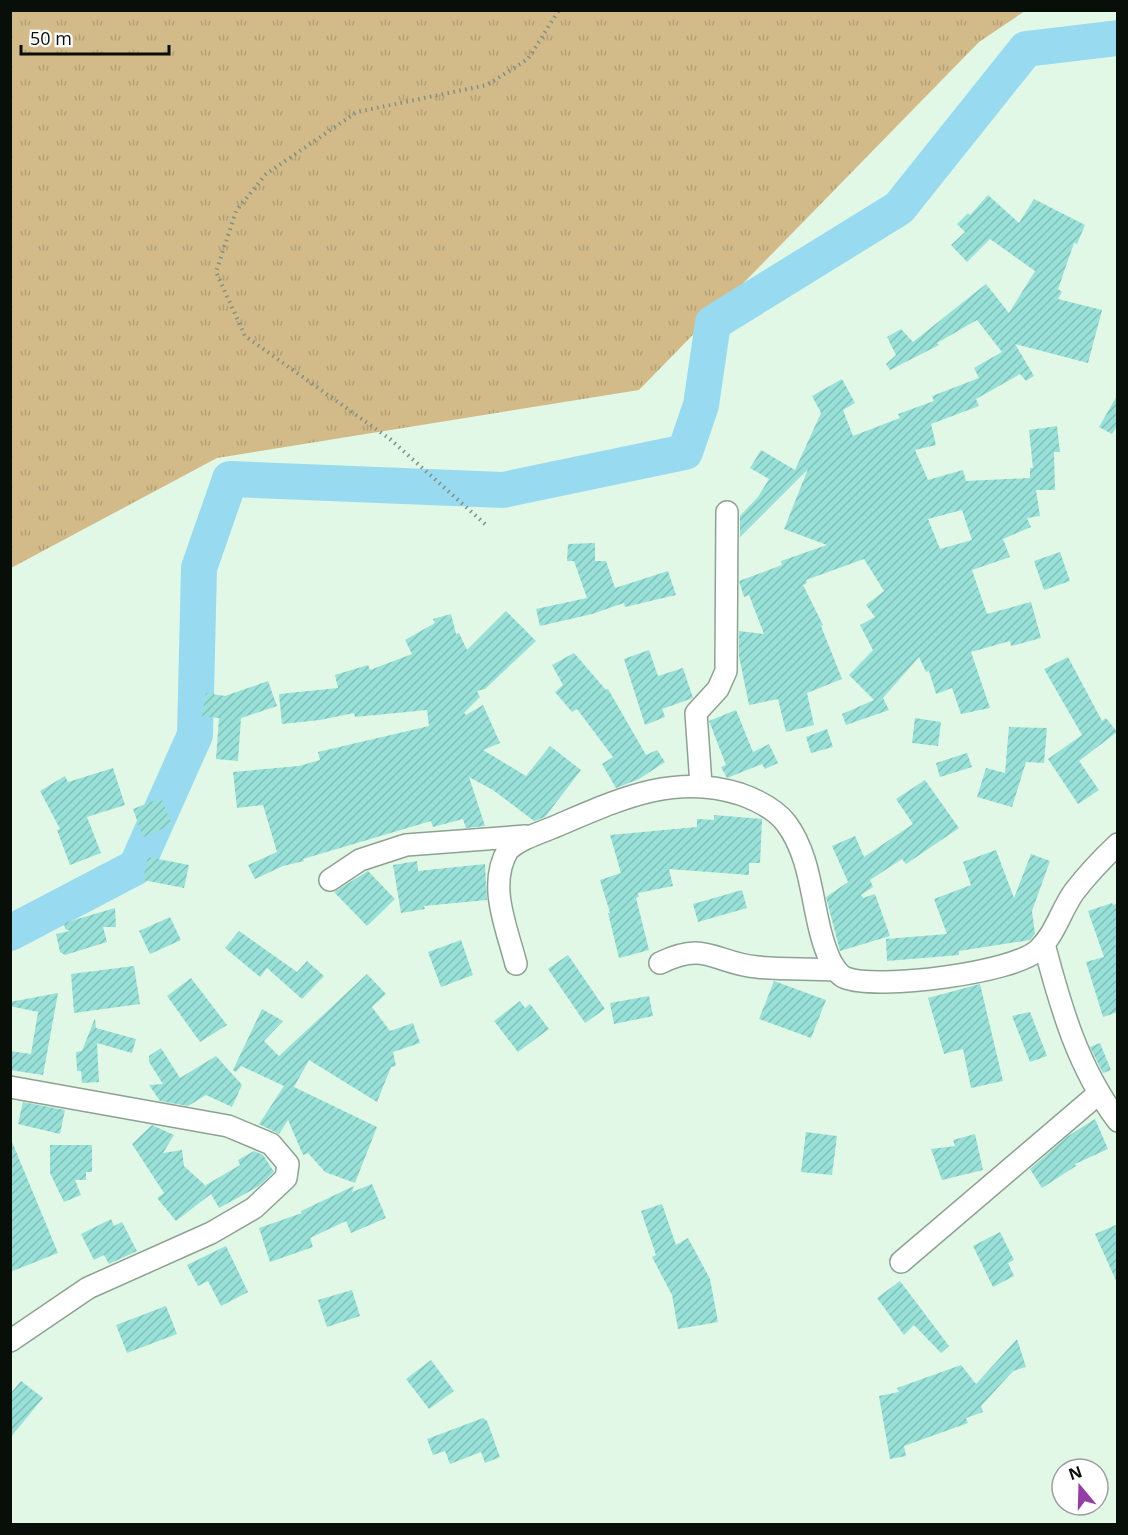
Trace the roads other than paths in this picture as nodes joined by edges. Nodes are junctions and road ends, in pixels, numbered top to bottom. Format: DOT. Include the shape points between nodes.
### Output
graph roads {
  1 [pos="726,512"];
  2 [pos="701,785"];
  3 [pos="535,835"];
  4 [pos="1118,844"];
  5 [pos="330,880"];
  6 [pos="1044,944"];
  7 [pos="660,963"];
  8 [pos="516,964"];
  9 [pos="836,970"];
  10 [pos="10,1087"];
  11 [pos="1098,1094"];
  12 [pos="1118,1121"];
  13 [pos="901,1262"];
  14 [pos="10,1341"];
  1 -- 2 [label="street" via="727,660 718,689 696,713"];
  2 -- 3 [label="street" via="631,796"];
  2 -- 9 [label="street" via="758,800 785,822 803,857 826,953"];
  3 -- 5 [label="street" via="406,845 360,861"];
  3 -- 8 [label="street" via="508,850 499,874 501,910"];
  4 -- 6 [label="street" via="1075,891"];
  6 -- 9 [label="street" via="1030,956 995,968 908,981 848,979"];
  6 -- 11 [label="street" via="1072,1039"];
  7 -- 9 [label="street" via="680,954 703,953 756,967"];
  10 -- 14 [label="street" via="228,1126 271,1144 288,1164 286,1178 254,1208 211,1233 88,1288"];
  11 -- 12 [label="street"];
  11 -- 13 [label="street"];
}
